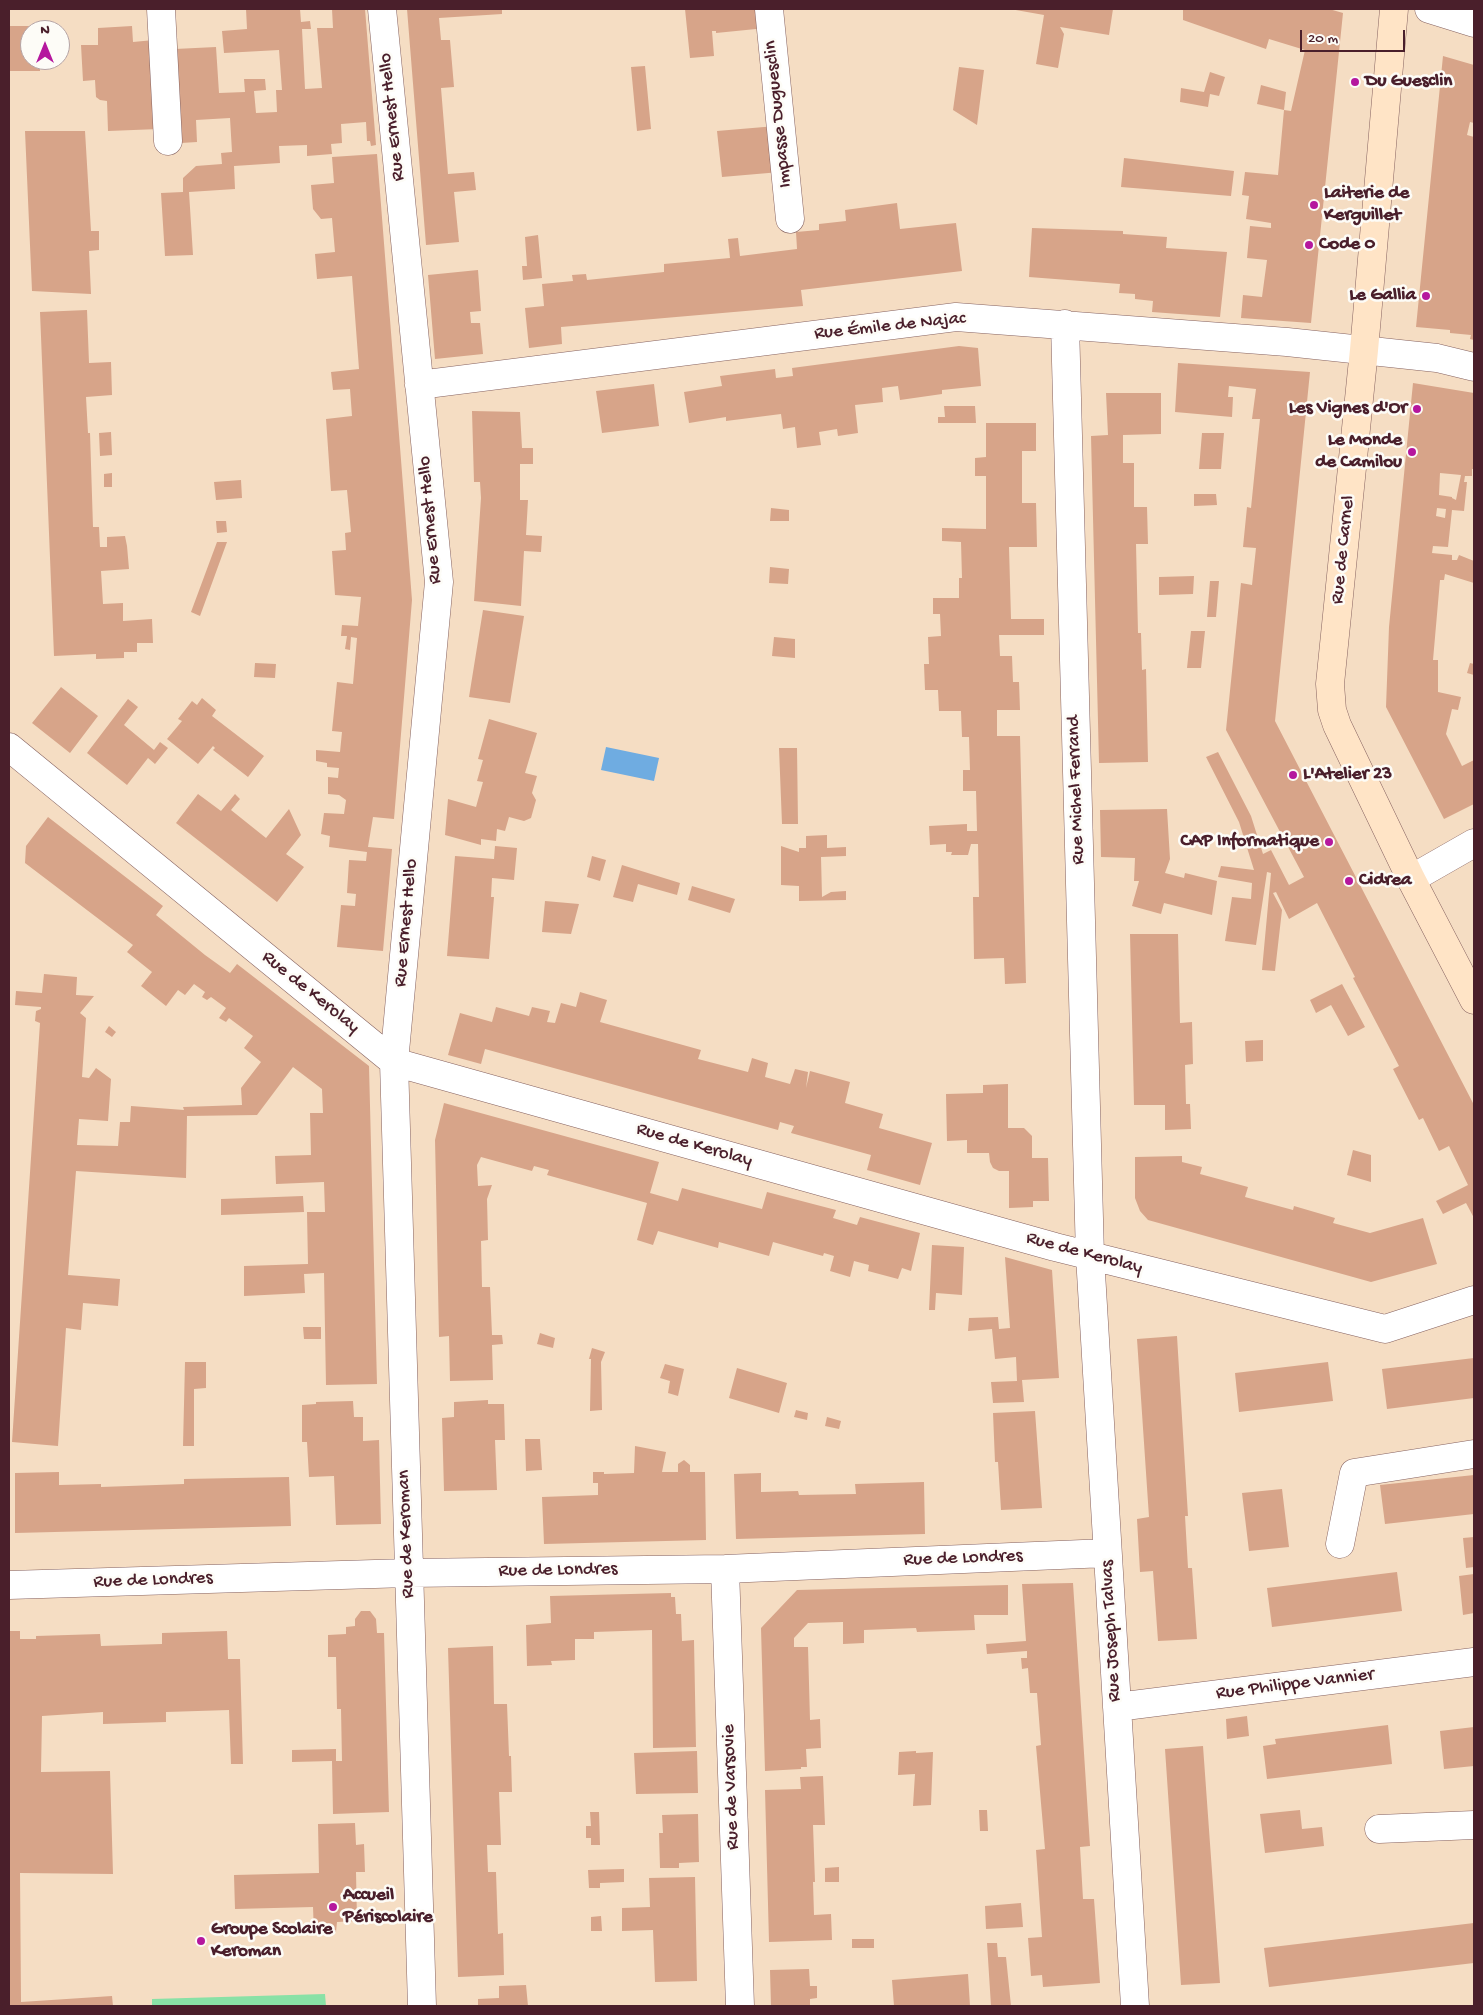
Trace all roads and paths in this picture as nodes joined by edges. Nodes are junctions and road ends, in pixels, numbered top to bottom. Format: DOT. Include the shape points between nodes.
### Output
graph roads {
  1 [pos="161,9"];
  2 [pos="382,9"];
  3 [pos="769,9"];
  4 [pos="1394,9"];
  5 [pos="1430,9"];
  6 [pos="1474,23"];
  7 [pos="168,141"];
  8 [pos="790,218"];
  9 [pos="1065,324"];
  10 [pos="1364,350"];
  11 [pos="1474,367"];
  12 [pos="419,385"];
  13 [pos="9,747"];
  14 [pos="1474,843"];
  15 [pos="1412,879"];
  16 [pos="1474,1000"];
  17 [pos="394,1062"];
  18 [pos="1090,1256"];
  19 [pos="1474,1300"];
  20 [pos="1474,1454"];
  21 [pos="1340,1544"];
  22 [pos="1107,1553"];
  23 [pos="725,1569"];
  24 [pos="408,1573"];
  25 [pos="9,1585"];
  26 [pos="1474,1662"];
  27 [pos="1117,1707"];
  28 [pos="1474,1825"];
  29 [pos="1379,1829"];
  30 [pos="422,2006"];
  31 [pos="740,2006"];
  32 [pos="1135,2006"];
  1 -- 7 [label="street"];
  2 -- 12 [label="street, Rue Ernest Hello"];
  3 -- 8 [label="street, Impasse Duguesclin"];
  4 -- 10 [label="main road, Rue de Carnel"];
  5 -- 6 [label="street"];
  9 -- 10 [label="street, Rue Émile de Najac"];
  9 -- 12 [label="street, Rue Émile de Najac" via="956,317"];
  9 -- 18 [label="street, Rue Michel Ferrand"];
  10 -- 11 [label="street, Rue Émile de Najac" via="1437,358"];
  10 -- 15 [label="main road, Rue de Carnel" via="1330,684 1332,710"];
  12 -- 17 [label="street, Rue Ernest Hello" via="439,582"];
  13 -- 17 [label="street, Rue de Kerolay"];
  14 -- 15 [label="street"];
  15 -- 16 [label="main road, Rue de Carnel"];
  17 -- 18 [label="street, Rue de Kerolay"];
  17 -- 24 [label="street, Rue de Keroman"];
  18 -- 19 [label="street, Rue de Kerolay" via="1385,1329"];
  18 -- 22 [label="street, Rue Joseph Talvas"];
  20 -- 21 [label="street" via="1354,1473"];
  22 -- 23 [label="street, Rue de Londres"];
  22 -- 27 [label="street, Rue Joseph Talvas"];
  23 -- 24 [label="street, Rue de Londres"];
  23 -- 31 [label="street, Rue de Varsovie"];
  24 -- 25 [label="street, Rue de Londres"];
  24 -- 30 [label="street, Rue de Keroman"];
  26 -- 27 [label="street, Rue Philippe Vannier"];
  27 -- 32 [label="street, Rue Joseph Talvas"];
  28 -- 29 [label="street"];
}
